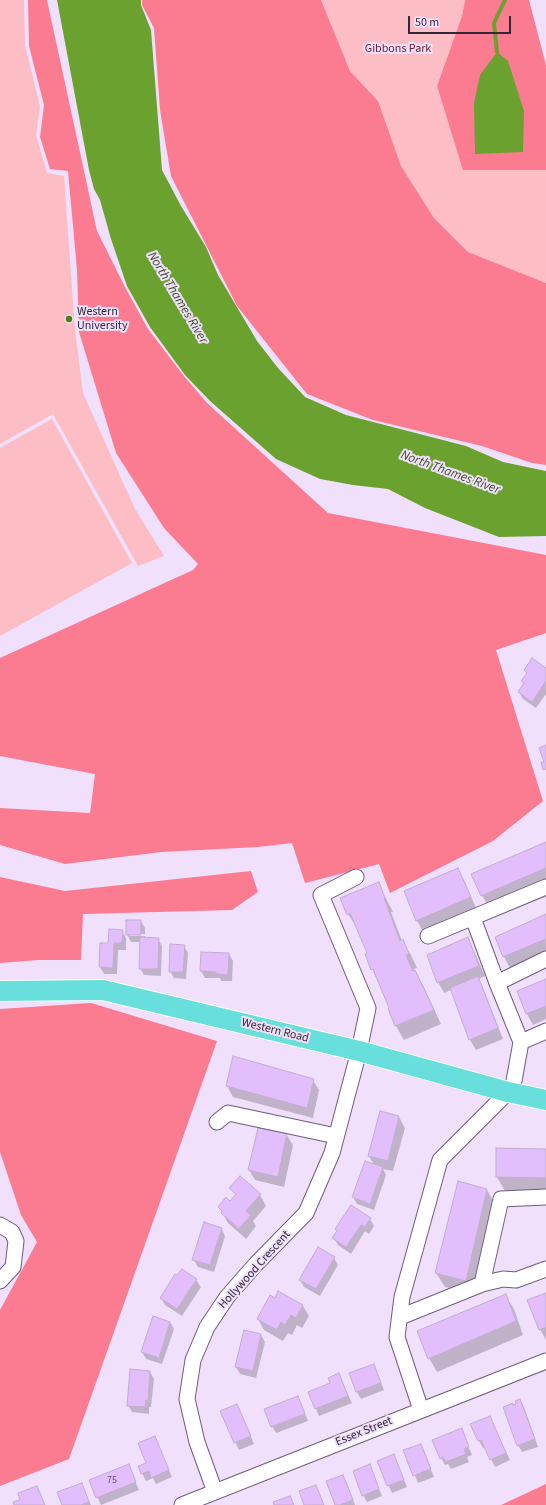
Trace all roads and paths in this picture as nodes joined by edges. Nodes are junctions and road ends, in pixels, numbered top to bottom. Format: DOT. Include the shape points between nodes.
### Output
graph roads {
  1 [pos="356,877"];
  2 [pos="546,888"];
  3 [pos="473,918"];
  4 [pos="428,936"];
  5 [pos="546,959"];
  6 [pos="498,982"];
  7 [pos="0,991"];
  8 [pos="546,1031"];
  9 [pos="521,1042"];
  10 [pos="359,1052"];
  11 [pos="510,1092"];
  12 [pos="546,1100"];
  13 [pos="217,1122"];
  14 [pos="336,1136"];
  15 [pos="546,1197"];
  16 [pos="0,1225"];
  17 [pos="546,1269"];
  18 [pos="0,1281"];
  19 [pos="482,1284"];
  20 [pos="400,1317"];
  21 [pos="546,1361"];
  22 [pos="421,1410"];
  23 [pos="215,1492"];
  24 [pos="182,1505"];
  1 -- 10 [label="street, Hollywood Crescent" via="321,895 368,1008"];
  2 -- 3 [label="street"];
  3 -- 4 [label="street"];
  3 -- 6 [label="street"];
  5 -- 6 [label="street"];
  6 -- 9 [label="street"];
  7 -- 10 [label="main road, Western Road" via="103,990"];
  8 -- 9 [label="street"];
  9 -- 11 [label="street"];
  10 -- 11 [label="main road, Western Road"];
  10 -- 14 [label="street, Hollywood Crescent"];
  11 -- 12 [label="main road, Western Road"];
  11 -- 20 [label="street" via="440,1160 402,1298"];
  13 -- 14 [label="street" via="228,1113"];
  14 -- 23 [label="street, Hollywood Crescent" via="332,1153 306,1213 227,1297 207,1327 193,1360 187,1399 196,1442"];
  15 -- 19 [label="street" via="501,1198"];
  16 -- 18 [label="street" via="12,1232 16,1241 13,1267"];
  17 -- 19 [label="street" via="516,1280 503,1279"];
  19 -- 20 [label="street"];
  20 -- 22 [label="street" via="397,1337"];
  21 -- 22 [label="street, Essex Street"];
  22 -- 23 [label="street, Essex Street"];
  23 -- 24 [label="street, Essex Street"];
}
